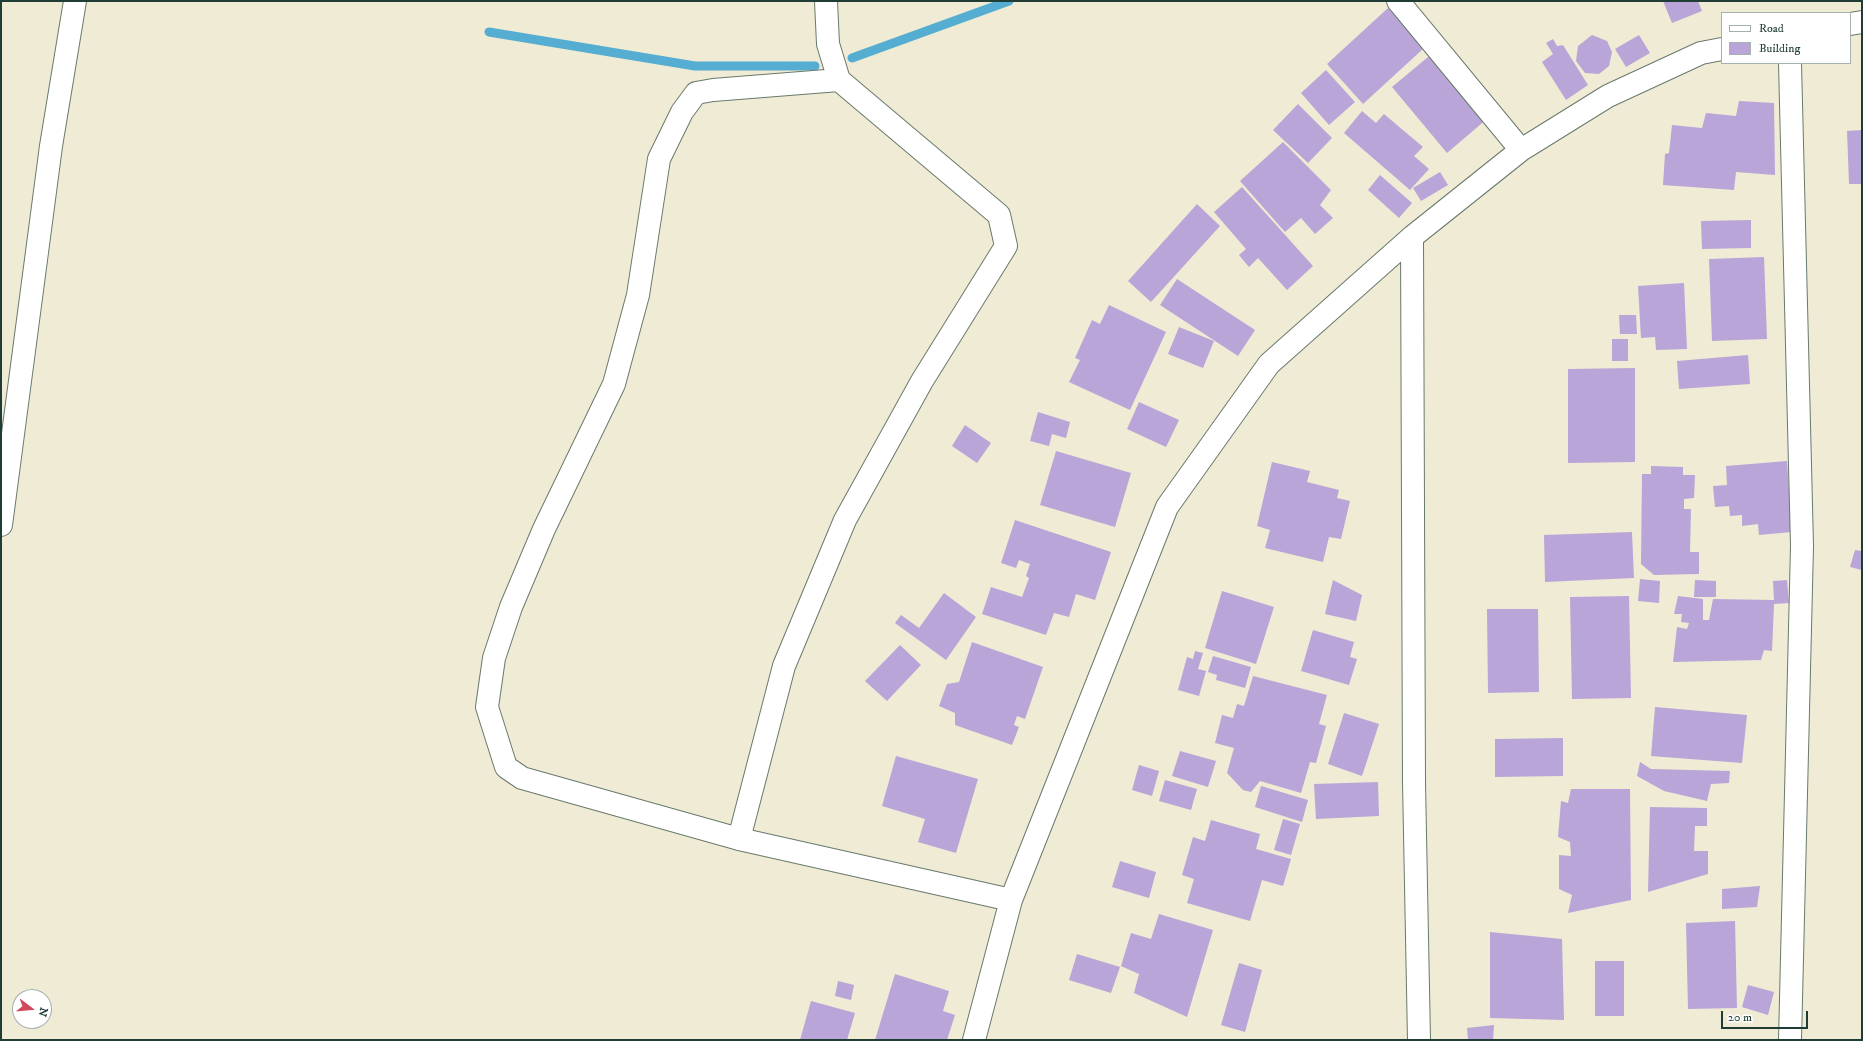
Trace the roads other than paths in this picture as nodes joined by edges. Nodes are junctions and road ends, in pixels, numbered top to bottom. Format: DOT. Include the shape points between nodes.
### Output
graph roads {
  1 [pos="74,1"];
  2 [pos="826,1"];
  3 [pos="1398,1"];
  4 [pos="1862,22"];
  5 [pos="1851,24"];
  6 [pos="1721,49"];
  7 [pos="1790,64"];
  8 [pos="839,80"];
  9 [pos="1521,150"];
  10 [pos="1412,237"];
  11 [pos="1,525"];
  12 [pos="739,839"];
  13 [pos="1011,900"];
  14 [pos="974,1040"];
  15 [pos="1419,1040"];
  16 [pos="1790,1040"];
  1 -- 11 [label="street" via="51,146"];
  2 -- 8 [label="street" via="828,44"];
  3 -- 9 [label="street"];
  4 -- 5 [label="street"];
  6 -- 9 [label="street" via="1700,53 1608,96"];
  7 -- 16 [label="street" via="1802,546"];
  8 -- 12 [label="street" via="999,215 1006,246 922,381 845,520 784,666"];
  8 -- 12 [label="street" via="696,93 682,112 659,159 638,295 614,384 544,529 511,607 494,658 487,707 506,767 522,778"];
  9 -- 10 [label="street"];
  10 -- 13 [label="street" via="1269,364 1167,508"];
  10 -- 15 [label="street" via="1414,782"];
  12 -- 13 [label="street"];
  13 -- 14 [label="street"];
}
